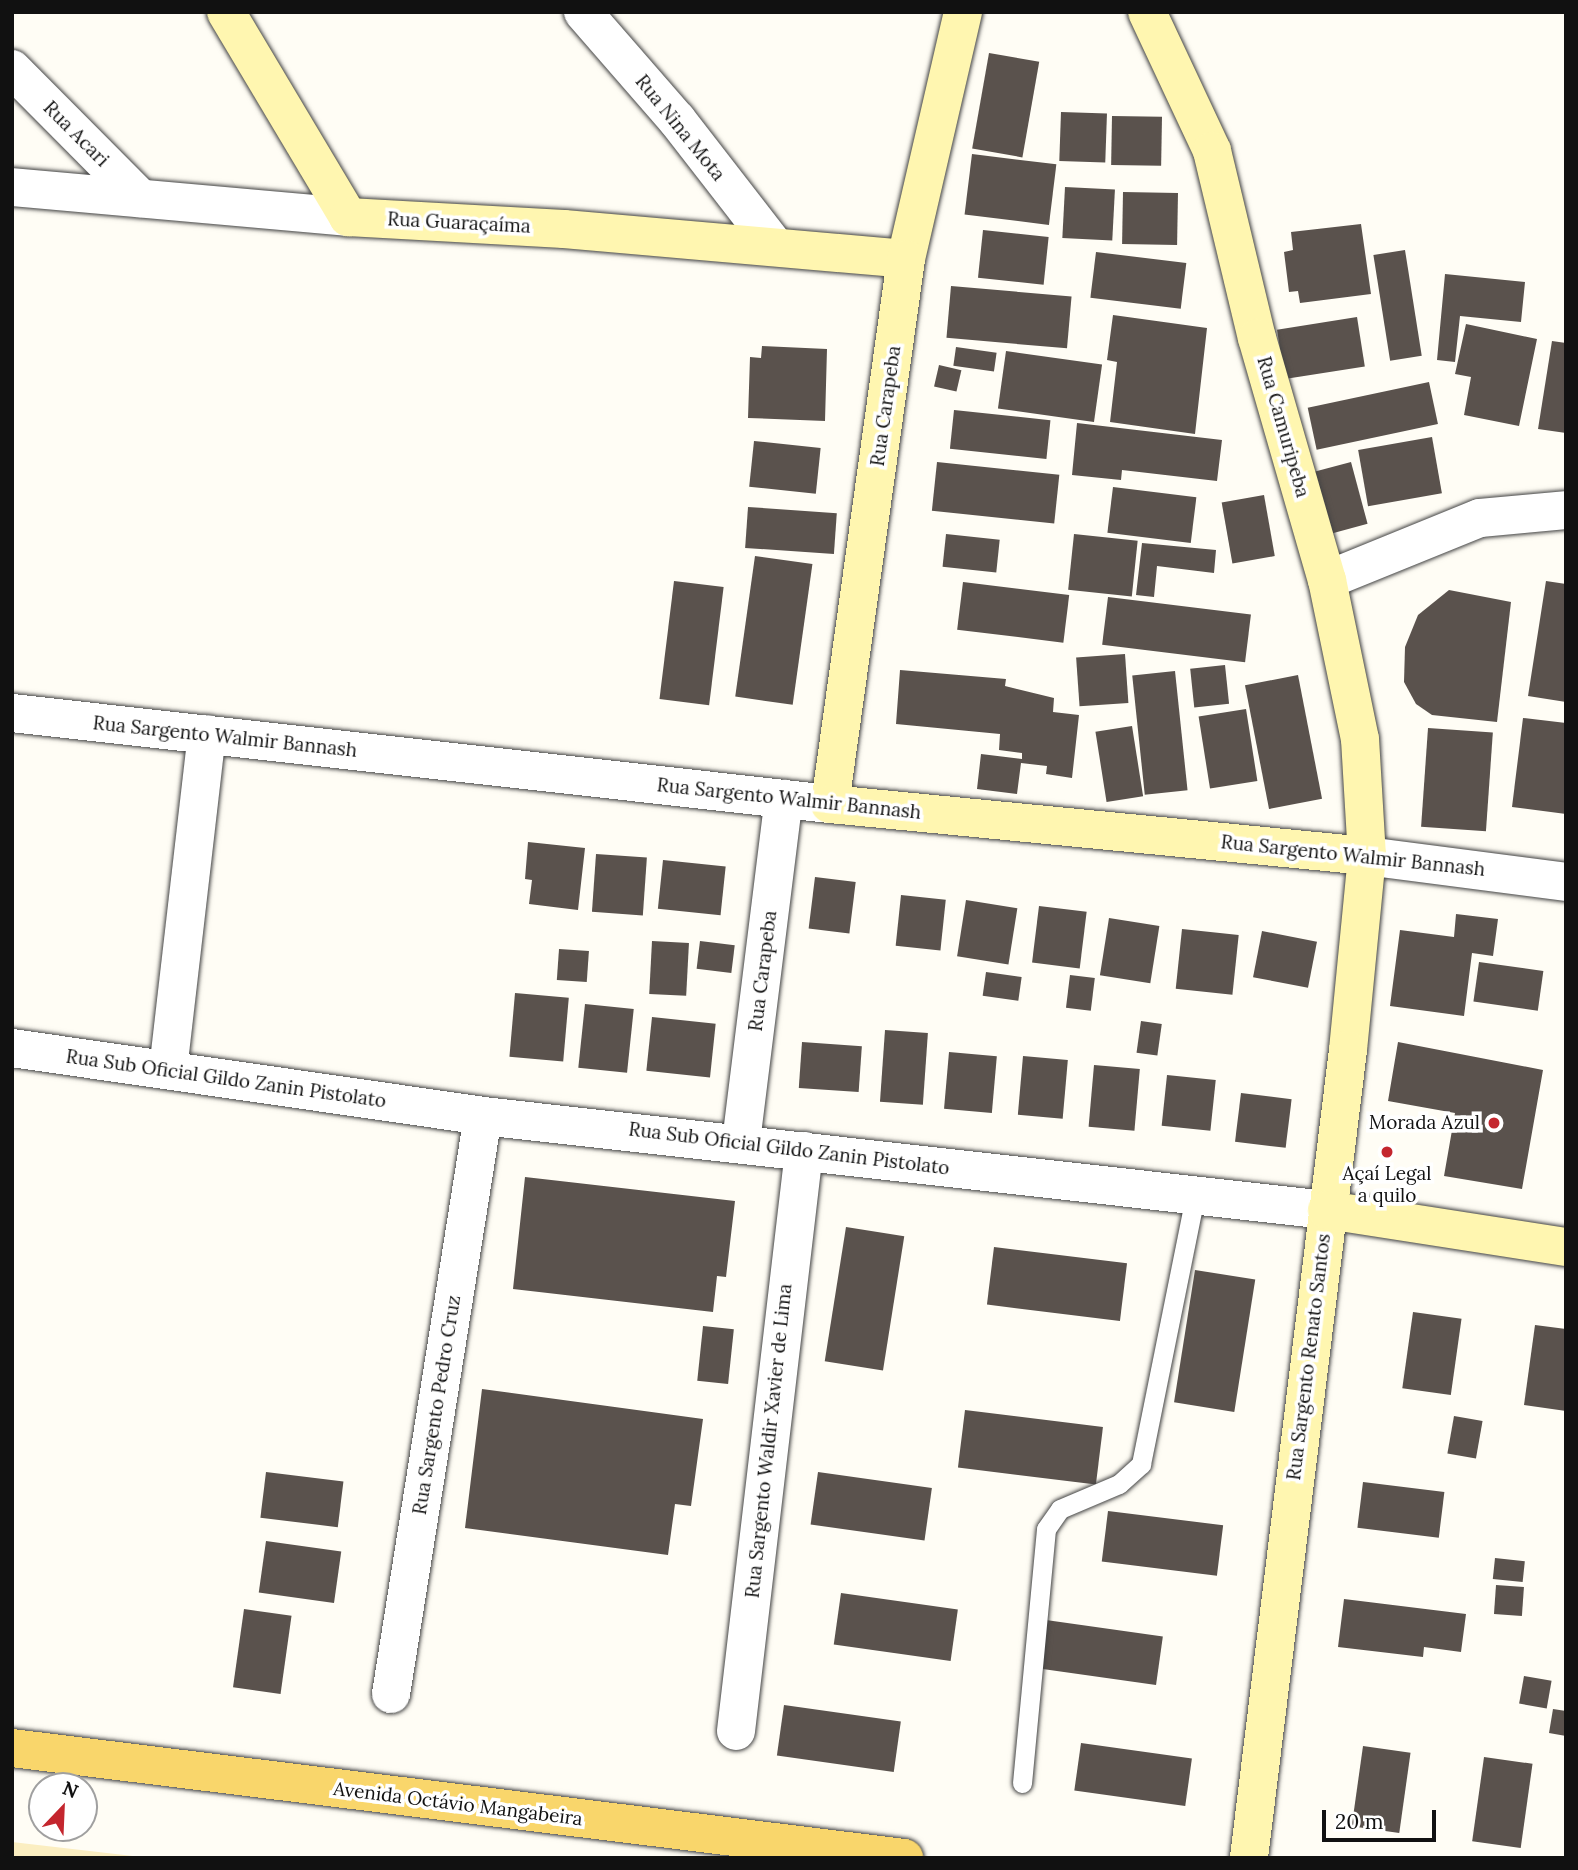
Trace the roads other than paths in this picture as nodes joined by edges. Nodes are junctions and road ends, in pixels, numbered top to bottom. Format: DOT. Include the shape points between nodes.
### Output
graph roads {
  1 [pos="226,12"];
  2 [pos="583,12"];
  3 [pos="963,12"];
  4 [pos="1147,12"];
  5 [pos="12,69"];
  6 [pos="12,187"];
  7 [pos="140,198"];
  8 [pos="348,217"];
  9 [pos="774,245"];
  10 [pos="906,259"];
  11 [pos="1566,510"];
  12 [pos="1327,580"];
  13 [pos="12,713"];
  14 [pos="207,734"];
  15 [pos="784,800"];
  16 [pos="830,804"];
  17 [pos="1367,856"];
  18 [pos="1566,881"];
  19 [pos="12,1048"];
  20 [pos="168,1070"];
  21 [pos="483,1116"];
  22 [pos="741,1142"];
  23 [pos="804,1151"];
  24 [pos="1195,1195"];
  25 [pos="1327,1210"];
  26 [pos="1566,1247"];
  27 [pos="391,1694"];
  28 [pos="736,1731"];
  29 [pos="12,1748"];
  30 [pos="1022,1783"];
  31 [pos="904,1858"];
  32 [pos="1250,1858"];
  1 -- 8 [label="main road"];
  2 -- 9 [label="street, Rua Nina Mota" via="677,120"];
  3 -- 10 [label="main road, Rua Carapeba"];
  4 -- 12 [label="main road, Rua Camuripeba" via="1212,151 1257,338"];
  5 -- 7 [label="street, Rua Acari"];
  6 -- 7 [label="street, Rua Guaraçaíma"];
  7 -- 8 [label="street, Rua Guaraçaíma"];
  8 -- 9 [label="main road, Rua Guaraçaíma"];
  9 -- 10 [label="main road, Rua Guaraçaíma"];
  10 -- 16 [label="main road, Rua Carapeba"];
  11 -- 12 [label="street" via="1480,518"];
  12 -- 17 [label="main road, Rua Camuripeba" via="1360,739"];
  13 -- 14 [label="street, Rua Sargento Walmir Bannash"];
  14 -- 15 [label="street, Rua Sargento Walmir Bannash"];
  14 -- 20 [label="street"];
  15 -- 16 [label="street, Rua Sargento Walmir Bannash"];
  15 -- 22 [label="street, Rua Carapeba"];
  16 -- 17 [label="main road, Rua Sargento Walmir Bannash"];
  17 -- 18 [label="street, Rua Sargento Walmir Bannash"];
  17 -- 25 [label="main road, Rua Sargento Renato Santos"];
  19 -- 20 [label="street, Rua Sub Oficial Gildo Zanin Pistolato"];
  20 -- 21 [label="street, Rua Sub Oficial Gildo Zanin Pistolato"];
  21 -- 22 [label="street, Rua Sub Oficial Gildo Zanin Pistolato"];
  21 -- 27 [label="street, Rua Sargento Pedro Cruz"];
  22 -- 23 [label="street, Rua Sub Oficial Gildo Zanin Pistolato"];
  23 -- 24 [label="street, Rua Sub Oficial Gildo Zanin Pistolato"];
  23 -- 28 [label="street, Rua Sargento Waldir Xavier de Lima"];
  24 -- 25 [label="street, Rua Sub Oficial Gildo Zanin Pistolato"];
  24 -- 30 [label="lane" via="1141,1464 1119,1484 1060,1509 1046,1529"];
  25 -- 26 [label="main road, Rua Sub Oficial Gildo Zanin Pistolato"];
  25 -- 32 [label="main road, Rua Sargento Renato Santos"];
  29 -- 31 [label="main road, Avenida Octávio Mangabeira"];
}
